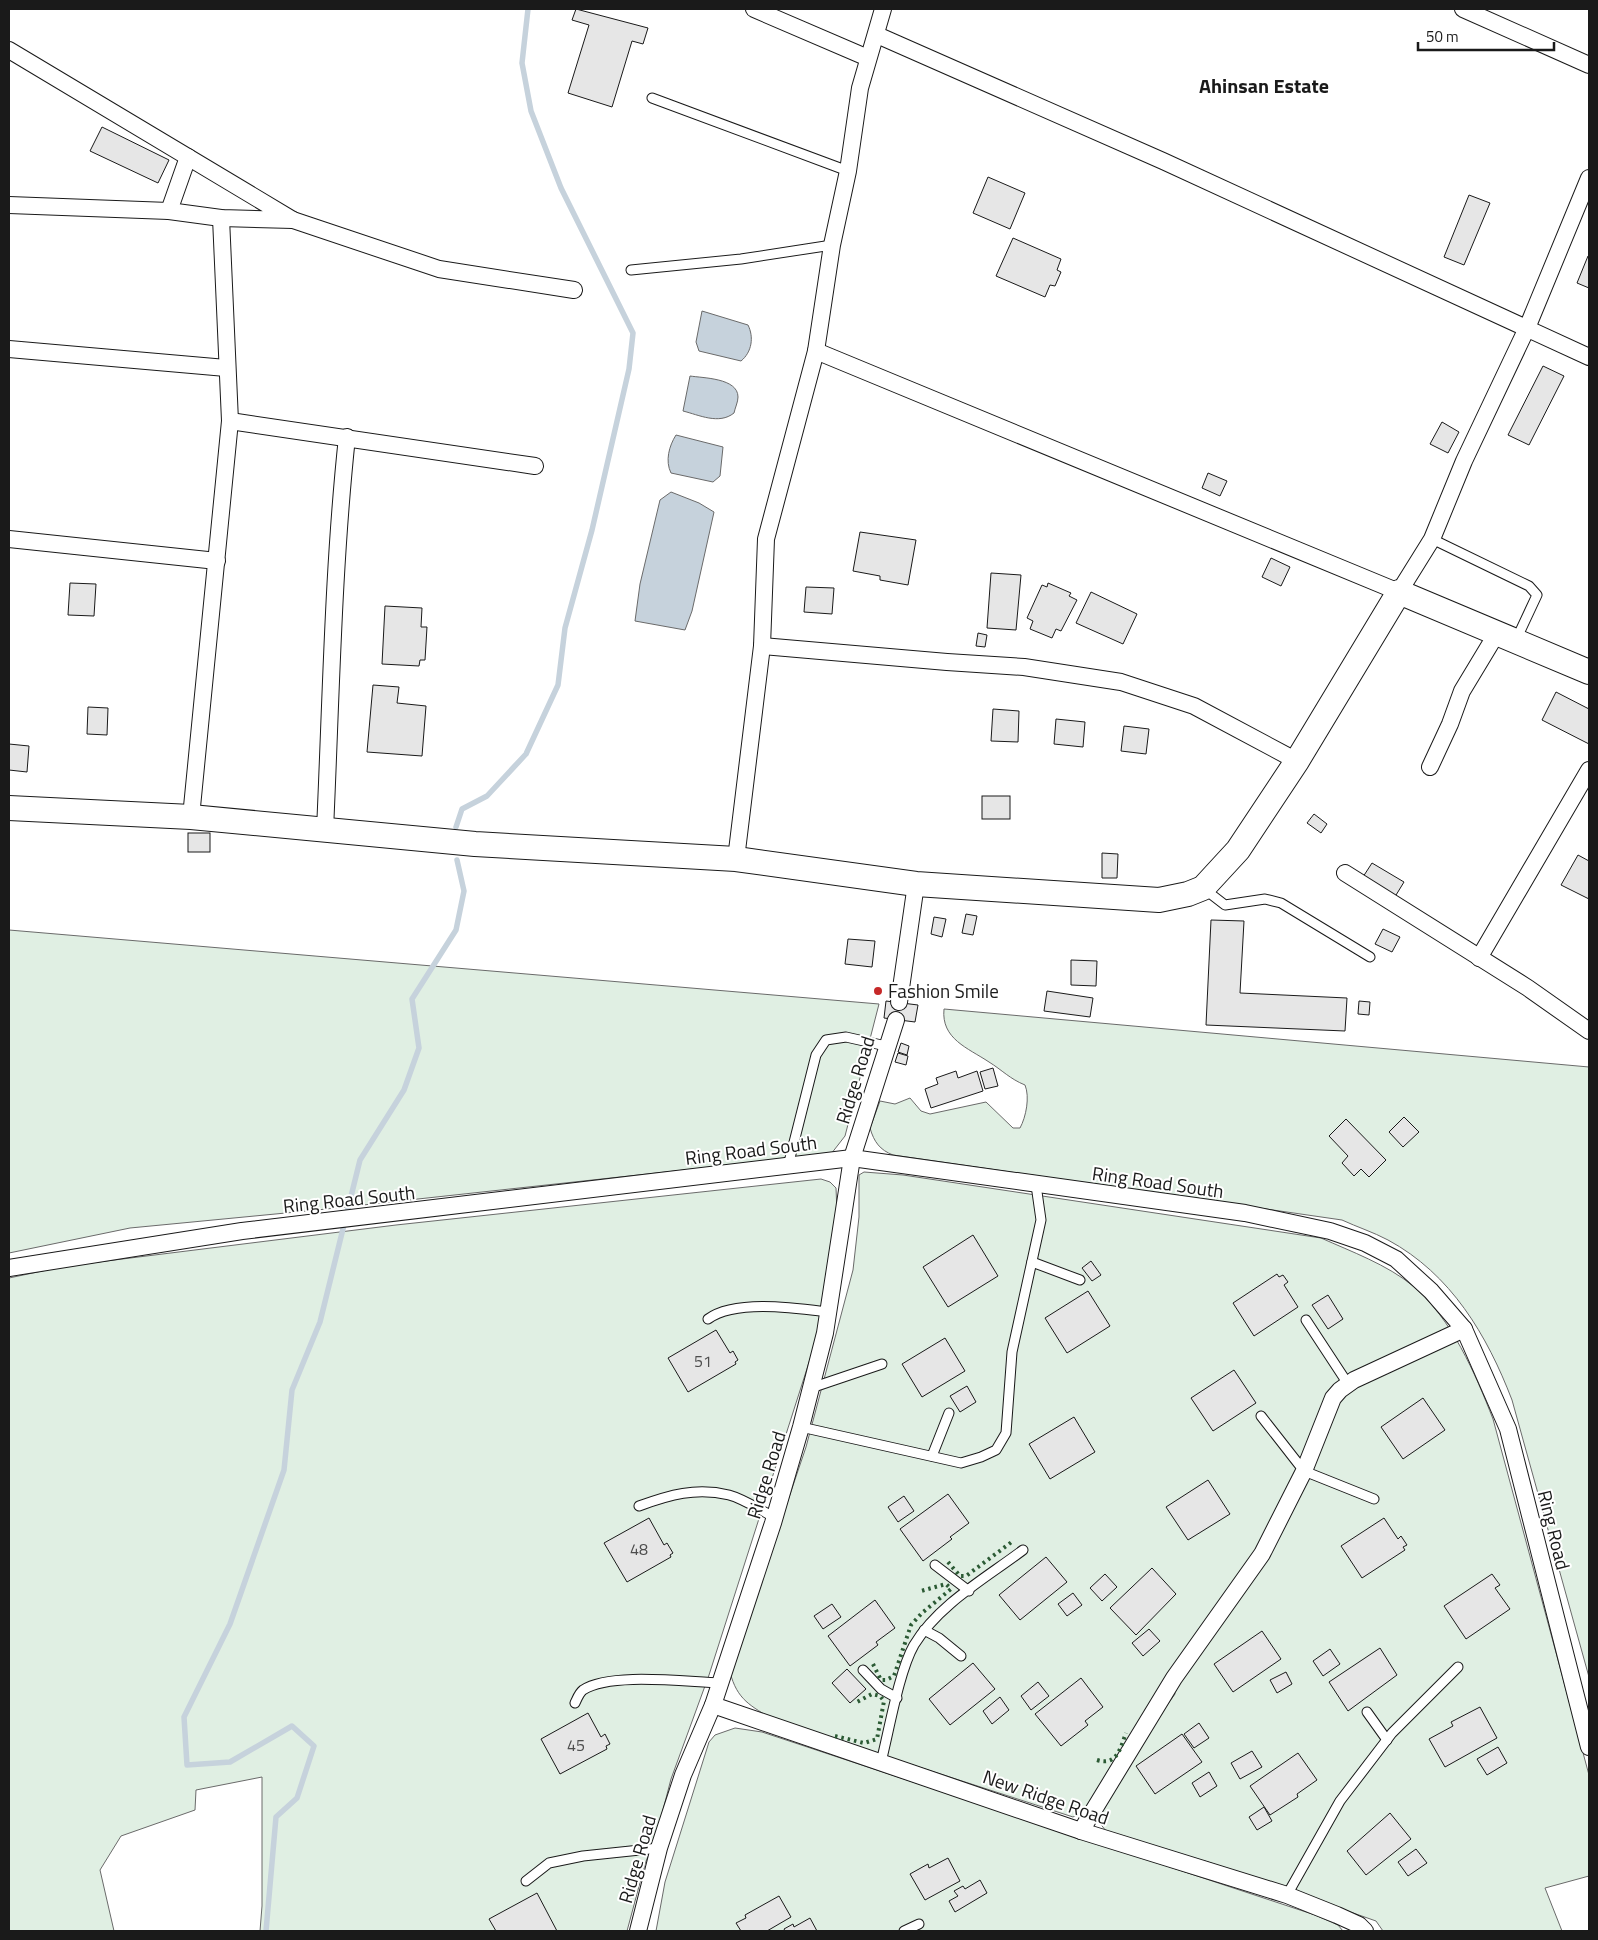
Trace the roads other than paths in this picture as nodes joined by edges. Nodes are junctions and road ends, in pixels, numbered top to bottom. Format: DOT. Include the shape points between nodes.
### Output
graph roads {
  1 [pos="754,9"];
  2 [pos="883,9"];
  3 [pos="1463,9"];
  4 [pos="877,35"];
  5 [pos="9,50"];
  6 [pos="868,58"];
  7 [pos="1589,65"];
  8 [pos="652,98"];
  9 [pos="188,157"];
  10 [pos="848,172"];
  11 [pos="1589,178"];
  12 [pos="9,205"];
  13 [pos="169,211"];
  14 [pos="220,218"];
  15 [pos="293,220"];
  16 [pos="832,245"];
  17 [pos="631,270"];
  18 [pos="574,290"];
  19 [pos="1527,328"];
  20 [pos="9,349"];
  21 [pos="816,351"];
  22 [pos="1589,357"];
  23 [pos="226,368"];
  24 [pos="230,421"];
  25 [pos="347,437"];
  26 [pos="534,466"];
  27 [pos="9,539"];
  28 [pos="1432,539"];
  29 [pos="217,561"];
  30 [pos="1399,592"];
  31 [pos="1506,636"];
  32 [pos="762,646"];
  33 [pos="1589,672"];
  34 [pos="1297,761"];
  35 [pos="1430,767"];
  36 [pos="1589,770"];
  37 [pos="9,808"];
  38 [pos="191,817"];
  39 [pos="325,830"];
  40 [pos="736,859"];
  41 [pos="1345,873"];
  42 [pos="916,884"];
  43 [pos="1203,888"];
  44 [pos="1370,957"];
  45 [pos="1479,958"];
  46 [pos="898,1002"];
  47 [pos="896,1020"];
  48 [pos="1589,1031"];
  49 [pos="886,1046"];
  50 [pos="852,1158"];
  51 [pos="788,1166"];
  52 [pos="1036,1185"];
  53 [pos="1032,1262"];
  54 [pos="9,1268"];
  55 [pos="1080,1280"];
  56 [pos="828,1312"];
  57 [pos="708,1319"];
  58 [pos="1306,1320"];
  59 [pos="1464,1328"];
  60 [pos="882,1364"];
  61 [pos="1348,1384"];
  62 [pos="811,1388"];
  63 [pos="948,1412"];
  64 [pos="1261,1416"];
  65 [pos="800,1427"];
  66 [pos="932,1456"];
  67 [pos="1304,1471"];
  68 [pos="1374,1499"];
  69 [pos="639,1506"];
  70 [pos="774,1517"];
  71 [pos="1023,1550"];
  72 [pos="935,1565"];
  73 [pos="969,1591"];
  74 [pos="924,1630"];
  75 [pos="961,1656"];
  76 [pos="1458,1667"];
  77 [pos="864,1670"];
  78 [pos="720,1683"];
  79 [pos="897,1698"];
  80 [pos="575,1703"];
  81 [pos="713,1705"];
  82 [pos="1367,1712"];
  83 [pos="1386,1740"];
  84 [pos="1589,1747"];
  85 [pos="881,1762"];
  86 [pos="1081,1831"];
  87 [pos="659,1848"];
  88 [pos="526,1881"];
  89 [pos="1286,1895"];
  90 [pos="919,1924"];
  91 [pos="638,1931"];
  92 [pos="904,1931"];
  93 [pos="1365,1931"];
  1 -- 6 [label="street"];
  2 -- 4 [label="street"];
  3 -- 7 [label="street"];
  4 -- 6 [label="street"];
  4 -- 19 [label="street" via="1163,161"];
  5 -- 9 [label="street"];
  6 -- 10 [label="street" via="860,88"];
  8 -- 10 [label="lane"];
  9 -- 13 [label="street"];
  9 -- 15 [label="street"];
  10 -- 16 [label="street"];
  11 -- 19 [label="street"];
  12 -- 13 [label="street"];
  13 -- 14 [label="street"];
  14 -- 15 [label="street"];
  14 -- 23 [label="street"];
  15 -- 18 [label="street" via="439,269"];
  16 -- 17 [label="lane" via="741,259"];
  16 -- 21 [label="street"];
  19 -- 22 [label="street"];
  19 -- 28 [label="street" via="1464,461"];
  20 -- 23 [label="street"];
  21 -- 30 [label="street"];
  21 -- 32 [label="street" via="766,539"];
  23 -- 24 [label="street"];
  24 -- 25 [label="street"];
  24 -- 29 [label="street"];
  25 -- 26 [label="street"];
  25 -- 39 [label="street" via="333,614"];
  27 -- 29 [label="street"];
  28 -- 30 [label="street"];
  28 -- 31 [label="lane" via="1529,586 1537,595"];
  29 -- 38 [label="street"];
  30 -- 31 [label="street"];
  30 -- 34 [label="street"];
  31 -- 33 [label="street"];
  31 -- 35 [label="street" via="1462,691"];
  32 -- 34 [label="street" via="1024,666 1122,682 1194,706"];
  32 -- 40 [label="street"];
  34 -- 43 [label="street" via="1238,850"];
  36 -- 45 [label="street"];
  37 -- 38 [label="street"];
  38 -- 39 [label="street"];
  39 -- 40 [label="street" via="475,844"];
  40 -- 42 [label="street"];
  41 -- 45 [label="street"];
  42 -- 43 [label="street" via="1159,900"];
  42 -- 46 [label="street"];
  43 -- 44 [label="lane" via="1225,905 1265,899 1281,903"];
  45 -- 48 [label="street"];
  47 -- 49 [label="street, Ridge Road"];
  49 -- 50 [label="street, Ridge Road"];
  49 -- 51 [label="lane" via="846,1037 826,1040 816,1055"];
  50 -- 51 [label="street, Ring Road South"];
  50 -- 52 [label="street, Ring Road South"];
  50 -- 56 [label="street, Ridge Road"];
  51 -- 54 [label="street, Ring Road South" via="242,1231"];
  52 -- 53 [label="lane" via="1041,1220"];
  52 -- 59 [label="street, Ring Road South" via="1245,1213 1330,1231 1365,1243 1396,1259"];
  53 -- 55 [label="lane"];
  53 -- 66 [label="lane" via="1012,1352 1006,1433 996,1450 981,1458 961,1463"];
  56 -- 57 [label="lane" via="793,1308 733,1308"];
  56 -- 62 [label="street, Ridge Road"];
  58 -- 61 [label="lane"];
  59 -- 61 [label="street"];
  59 -- 84 [label="street, Ring Road" via="1508,1429"];
  60 -- 62 [label="lane"];
  61 -- 67 [label="street" via="1327,1408"];
  62 -- 65 [label="street, Ridge Road"];
  63 -- 66 [label="lane"];
  64 -- 67 [label="lane"];
  65 -- 66 [label="lane"];
  65 -- 70 [label="street, Ridge Road"];
  67 -- 68 [label="lane"];
  67 -- 86 [label="street" via="1262,1554 1174,1678"];
  69 -- 70 [label="lane" via="671,1494 691,1492 729,1496"];
  70 -- 78 [label="street, Ridge Road"];
  71 -- 73 [label="lane"];
  72 -- 73 [label="lane"];
  73 -- 74 [label="lane" via="940,1612"];
  74 -- 75 [label="lane"];
  74 -- 79 [label="lane" via="913,1647"];
  76 -- 83 [label="lane"];
  77 -- 79 [label="lane" via="881,1689"];
  78 -- 80 [label="lane" via="621,1680 596,1684 581,1691"];
  78 -- 81 [label="street, Ridge Road"];
  79 -- 85 [label="lane"];
  81 -- 85 [label="street, New Ridge Road"];
  81 -- 87 [label="street, Ridge Road" via="683,1775"];
  82 -- 83 [label="lane"];
  83 -- 89 [label="lane" via="1340,1801"];
  85 -- 86 [label="street, New Ridge Road"];
  86 -- 89 [label="street, New Ridge Road"];
  87 -- 88 [label="lane" via="549,1863"];
  87 -- 91 [label="street, Ridge Road"];
  89 -- 93 [label="street, New Ridge Road" via="1337,1914"];
  90 -- 92 [label="lane"];
}
